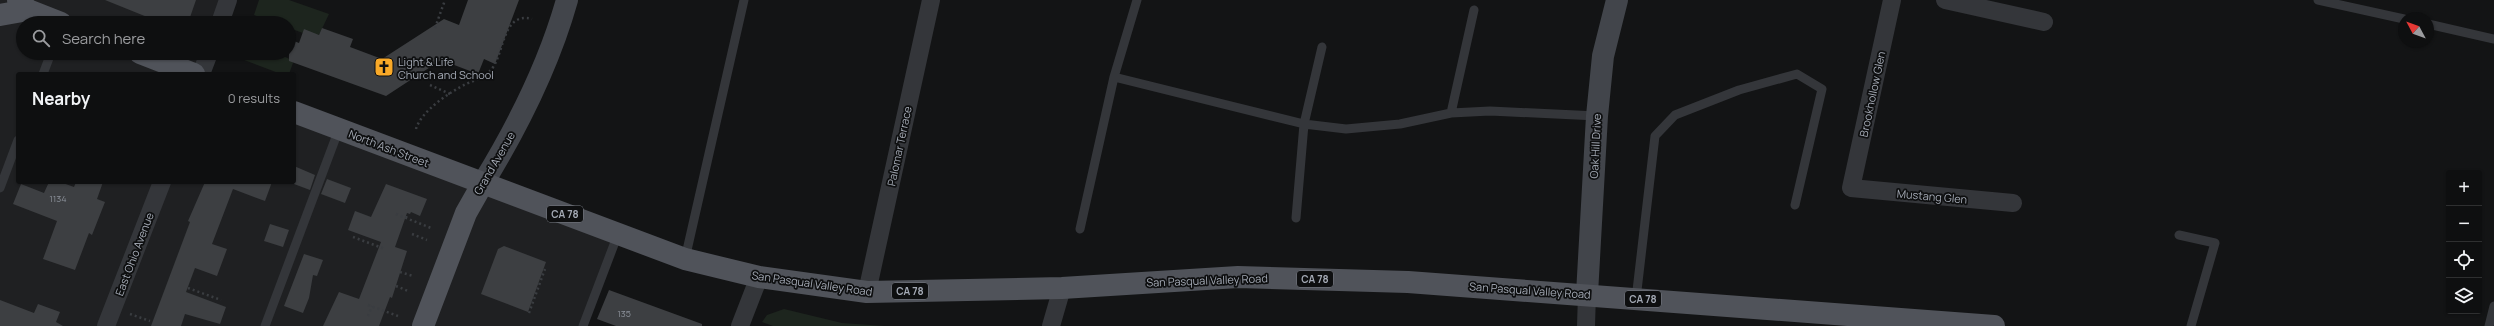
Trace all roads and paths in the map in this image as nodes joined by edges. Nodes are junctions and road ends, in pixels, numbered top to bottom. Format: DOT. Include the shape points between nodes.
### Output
graph roads {
  1 [pos="228,0"];
  2 [pos="446,0"];
  3 [pos="567,0"];
  4 [pos="744,0"];
  5 [pos="931,0"];
  6 [pos="1137,0"];
  7 [pos="1617,0"];
  8 [pos="1892,0"];
  9 [pos="1944,0"];
  10 [pos="2318,0"];
  11 [pos="23,5"];
  12 [pos="1474,10"];
  13 [pos="0,15"];
  14 [pos="46,16"];
  15 [pos="222,16"];
  16 [pos="2398,18"];
  17 [pos="532,19"];
  18 [pos="2044,22"];
  19 [pos="2434,25"];
  20 [pos="435,28"];
  21 [pos="2494,39"];
  22 [pos="1322,47"];
  23 [pos="48,60"];
  24 [pos="158,60"];
  25 [pos="206,60"];
  26 [pos="44,72"];
  27 [pos="189,72"];
  28 [pos="202,72"];
  29 [pos="1114,77"];
  30 [pos="430,85"];
  31 [pos="450,94"];
  32 [pos="296,113"];
  33 [pos="1451,113"];
  34 [pos="1597,116"];
  35 [pos="1304,124"];
  36 [pos="339,129"];
  37 [pos="416,129"];
  38 [pos="16,145"];
  39 [pos="483,183"];
  40 [pos="161,184"];
  41 [pos="0,188"];
  42 [pos="1851,188"];
  43 [pos="2013,203"];
  44 [pos="1795,205"];
  45 [pos="396,214"];
  46 [pos="408,214"];
  47 [pos="406,218"];
  48 [pos="1296,218"];
  49 [pos="432,228"];
  50 [pos="1080,229"];
  51 [pos="412,234"];
  52 [pos="618,234"];
  53 [pos="2179,235"];
  54 [pos="353,237"];
  55 [pos="427,240"];
  56 [pos="385,249"];
  57 [pos="686,259"];
  58 [pos="545,269"];
  59 [pos="400,272"];
  60 [pos="413,276"];
  61 [pos="759,277"];
  62 [pos="396,286"];
  63 [pos="188,288"];
  64 [pos="1062,288"];
  65 [pos="408,291"];
  66 [pos="867,292"];
  67 [pos="1587,294"];
  68 [pos="1636,298"];
  69 [pos="221,300"];
  70 [pos="368,304"];
  71 [pos="372,306"];
  72 [pos="2494,306"];
  73 [pos="529,313"];
  74 [pos="130,314"];
  75 [pos="368,316"];
  76 [pos="398,316"];
  77 [pos="150,321"];
  78 [pos="106,326"];
  79 [pos="265,326"];
  80 [pos="423,326"];
  81 [pos="583,326"];
  82 [pos="740,326"];
  83 [pos="1051,326"];
  84 [pos="1586,326"];
  85 [pos="1994,326"];
  86 [pos="2191,326"];
  87 [pos="2489,326"];
  1 -- 15 [label="street"];
  2 -- 20 [label="path"];
  3 -- 39 [label="street, Grand Avenue" via="541,72 505,147"];
  4 -- 57 [label="lane"];
  5 -- 66 [label="street, Palomar Terrace"];
  6 -- 29 [label="lane"];
  7 -- 34 [label="street, Oak Hill Drive" via="1603,56"];
  8 -- 42 [label="street, Brookhollow Glen"];
  9 -- 18 [label="street"];
  10 -- 16 [label="lane"];
  11 -- 13 [label="main road"];
  11 -- 14 [label="main road"];
  12 -- 33 [label="lane"];
  17 -- 31 [label="path" via="520,18 511,24 491,70 480,79"];
  19 -- 21 [label="lane"];
  22 -- 35 [label="lane"];
  23 -- 26 [label="lane"];
  24 -- 27 [label="main road"];
  25 -- 28 [label="street"];
  29 -- 35 [label="lane"];
  29 -- 50 [label="lane"];
  30 -- 31 [label="path"];
  31 -- 37 [label="path" via="428,112"];
  32 -- 36 [label="main road, North Ash Street / CA 78"];
  33 -- 34 [label="lane" via="1490,110"];
  33 -- 35 [label="lane" via="1400,124 1354,128"];
  34 -- 67 [label="street, Oak Hill Drive"];
  35 -- 48 [label="lane"];
  36 -- 39 [label="main road, North Ash Street / CA 78"];
  36 -- 79 [label="lane"];
  38 -- 41 [label="lane"];
  39 -- 52 [label="main road, San Pasqual Valley Road / CA 78"];
  39 -- 80 [label="main road, Grand Avenue" via="466,213"];
  40 -- 78 [label="street, East Ohio Avenue"];
  42 -- 43 [label="street, Mustang Glen"];
  44 -- 68 [label="lane" via="1822,89 1797,74 1739,90 1675,115 1655,136"];
  45 -- 47 [label="path"];
  46 -- 47 [label="path"];
  47 -- 49 [label="path"];
  51 -- 55 [label="path"];
  52 -- 57 [label="main road, San Pasqual Valley Road / CA 78"];
  52 -- 81 [label="lane"];
  53 -- 86 [label="lane" via="2215,243"];
  54 -- 56 [label="path"];
  57 -- 61 [label="main road, San Pasqual Valley Road / CA 78"];
  58 -- 73 [label="path"];
  59 -- 60 [label="path"];
  61 -- 66 [label="main road, San Pasqual Valley Road / CA 78"];
  61 -- 82 [label="street"];
  62 -- 65 [label="path"];
  63 -- 69 [label="path"];
  64 -- 66 [label="main road, San Pasqual Valley Road / CA 78"];
  64 -- 67 [label="main road, San Pasqual Valley Road / CA 78" via="1238,277 1408,282"];
  64 -- 83 [label="street"];
  67 -- 68 [label="main road, San Pasqual Valley Road / CA 78"];
  67 -- 84 [label="street"];
  68 -- 85 [label="main road, San Pasqual Valley Road / CA 78"];
  70 -- 71 [label="path"];
  71 -- 75 [label="path"];
  71 -- 76 [label="path"];
  72 -- 87 [label="lane"];
  74 -- 77 [label="path"];
}
